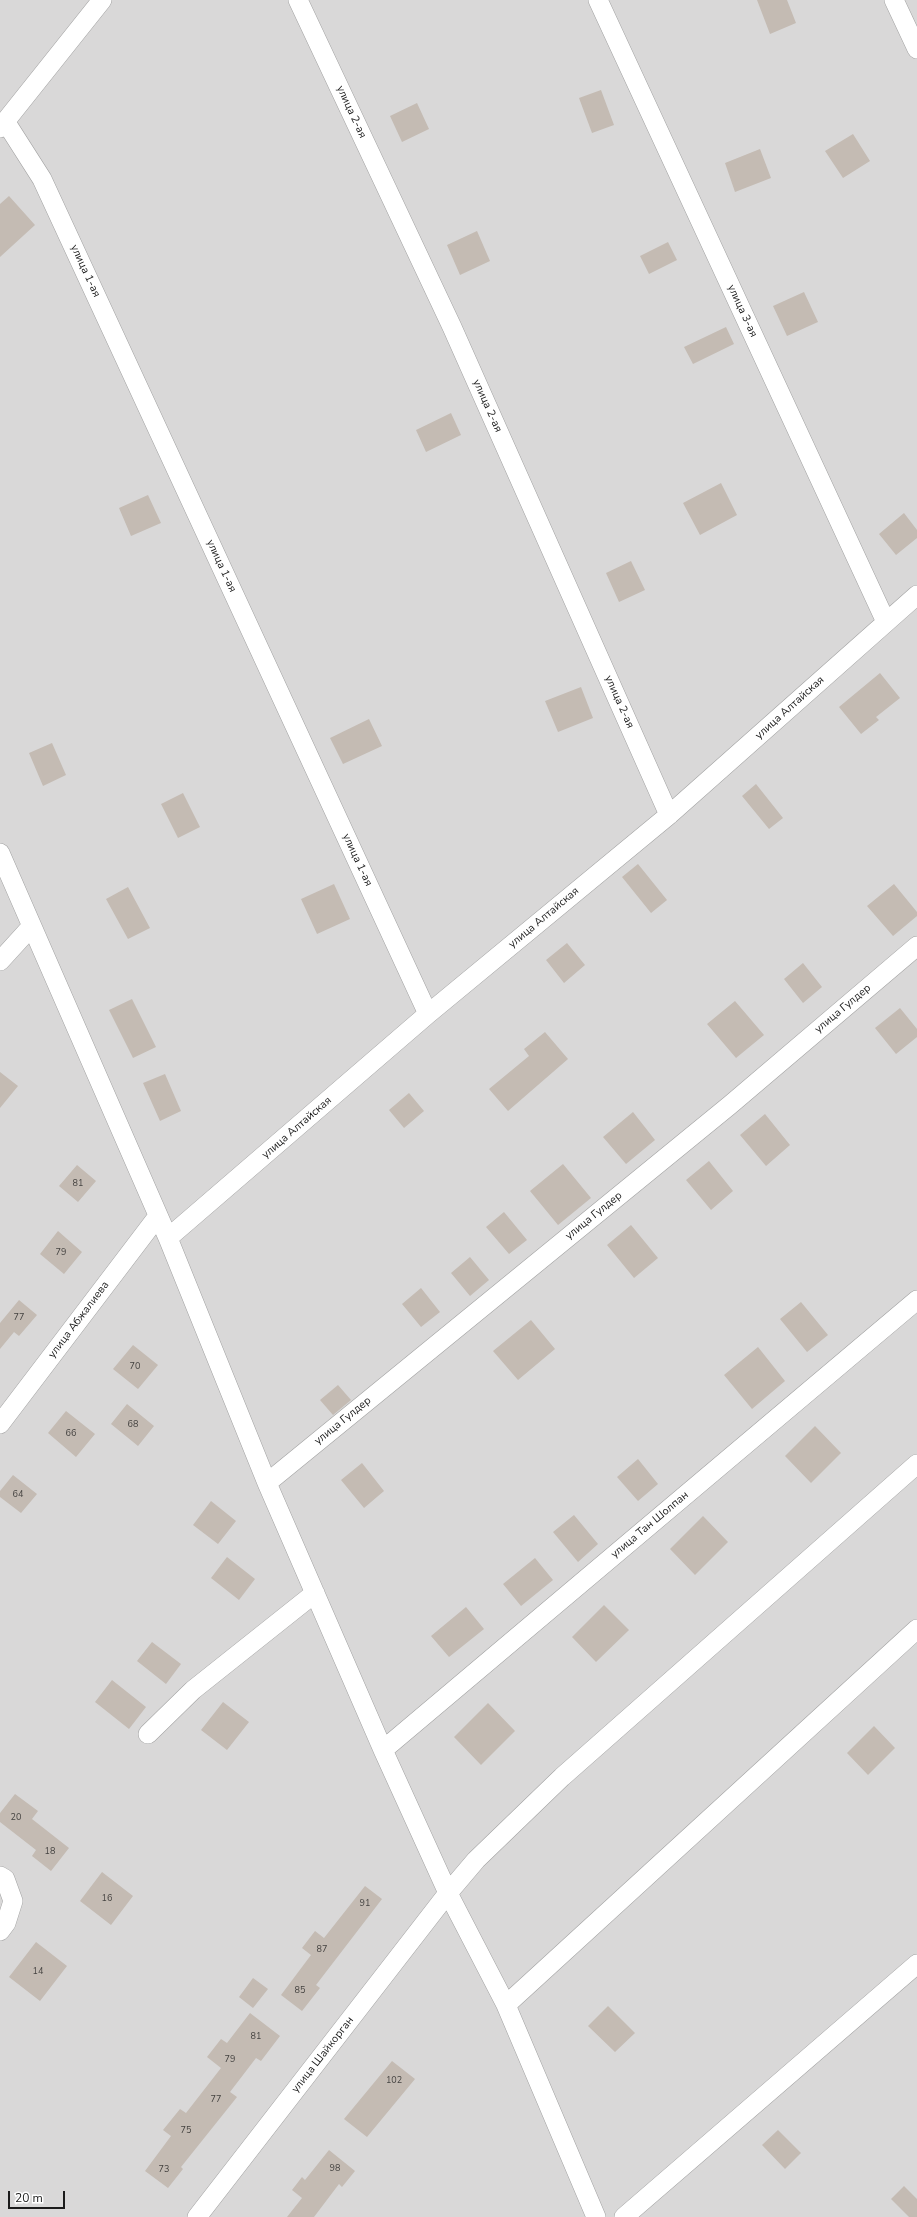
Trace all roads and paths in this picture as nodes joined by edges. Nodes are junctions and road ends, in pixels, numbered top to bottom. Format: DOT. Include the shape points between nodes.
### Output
graph roads {
  1 [pos="102,0"];
  2 [pos="298,0"];
  3 [pos="598,0"];
  4 [pos="894,0"];
  5 [pos="917,50"];
  6 [pos="3,124"];
  7 [pos="917,595"];
  8 [pos="886,622"];
  9 [pos="669,814"];
  10 [pos="0,853"];
  11 [pos="31,927"];
  12 [pos="917,946"];
  13 [pos="0,961"];
  14 [pos="428,1014"];
  15 [pos="158,1216"];
  16 [pos="168,1238"];
  17 [pos="917,1300"];
  18 [pos="0,1424"];
  19 [pos="917,1464"];
  20 [pos="267,1483"];
  21 [pos="315,1594"];
  22 [pos="917,1629"];
  23 [pos="148,1734"];
  24 [pos="383,1750"];
  25 [pos="0,1876"];
  26 [pos="448,1892"];
  27 [pos="0,1930"];
  28 [pos="917,1964"];
  29 [pos="506,2005"];
  30 [pos="197,2217"];
  31 [pos="596,2217"];
  32 [pos="624,2217"];
  1 -- 6 [label="street"];
  2 -- 9 [label="street, улица 2-ая" via="452,327"];
  3 -- 8 [label="street, улица 3-ая"];
  4 -- 5 [label="street"];
  6 -- 14 [label="street, улица 1-ая" via="42,179"];
  7 -- 8 [label="street, улица Алтайская"];
  8 -- 9 [label="street, улица Алтайская"];
  9 -- 14 [label="street, улица Алтайская"];
  10 -- 11 [label="street"];
  11 -- 13 [label="street"];
  11 -- 15 [label="street"];
  12 -- 20 [label="street, улица Гулдер" via="730,1105"];
  14 -- 16 [label="street, улица Алтайская"];
  15 -- 16 [label="street"];
  15 -- 18 [label="street, улица Абжалиева"];
  16 -- 20 [label="street"];
  17 -- 24 [label="street, улица Тан Шолпан"];
  19 -- 26 [label="street, улица Шайкорган" via="562,1776 476,1860"];
  20 -- 21 [label="street"];
  21 -- 23 [label="street" via="193,1690"];
  21 -- 24 [label="street"];
  22 -- 29 [label="street"];
  24 -- 26 [label="street"];
  25 -- 27 [label="street" via="5,1879 13,1901 6,1923"];
  26 -- 29 [label="street"];
  26 -- 30 [label="street, улица Шайкорган"];
  28 -- 32 [label="street"];
  29 -- 31 [label="street"];
}
